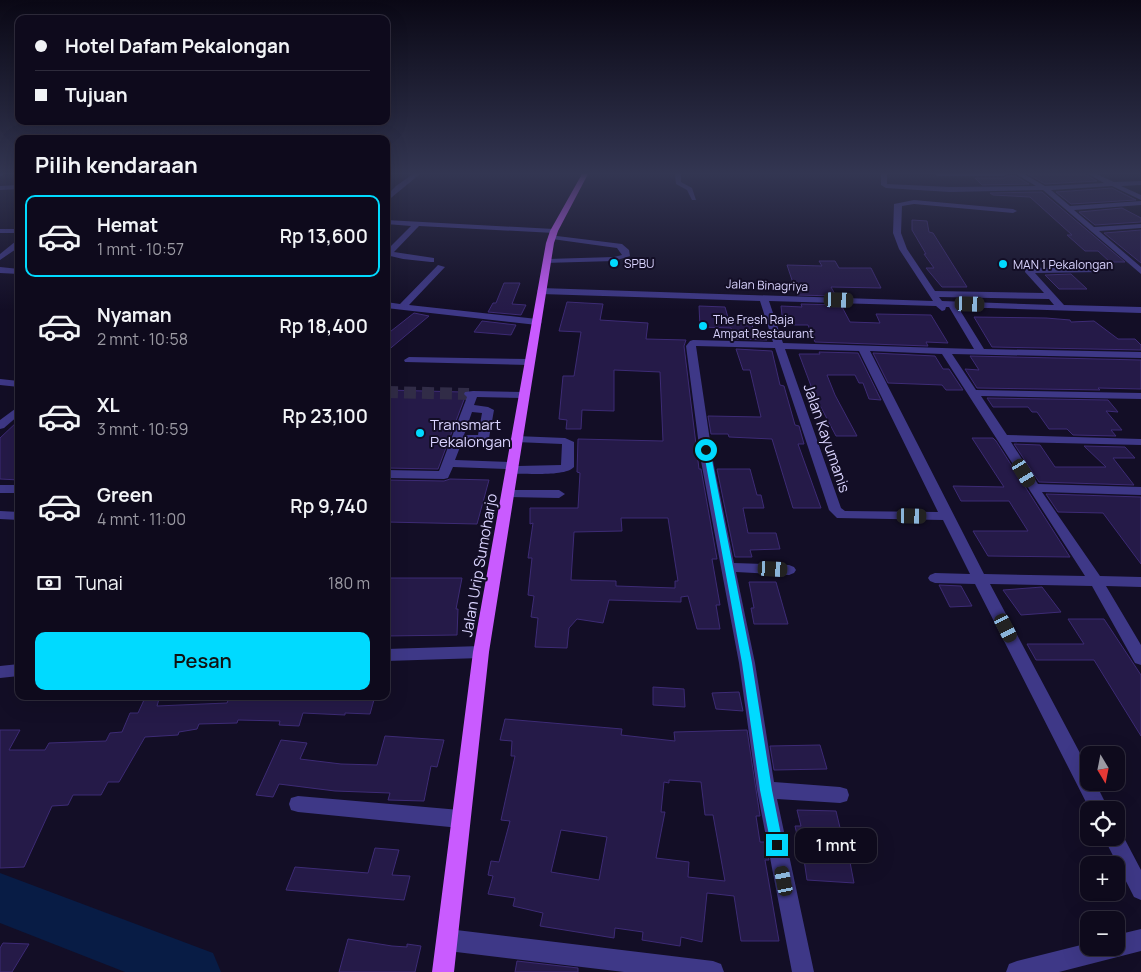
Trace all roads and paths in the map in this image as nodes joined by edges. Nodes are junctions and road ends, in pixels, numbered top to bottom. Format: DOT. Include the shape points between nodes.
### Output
graph roads {
  1 [pos="561,219"];
  2 [pos="897,219"];
  3 [pos="1082,219"];
  4 [pos="390,222"];
  5 [pos="417,224"];
  6 [pos="1141,226"];
  7 [pos="1094,229"];
  8 [pos="15,230"];
  9 [pos="0,231"];
  10 [pos="553,234"];
  11 [pos="15,246"];
  12 [pos="390,252"];
  13 [pos="390,253"];
  14 [pos="0,258"];
  15 [pos="431,260"];
  16 [pos="547,261"];
  17 [pos="441,267"];
  18 [pos="0,270"];
  19 [pos="1097,270"];
  20 [pos="1141,271"];
  21 [pos="15,272"];
  22 [pos="541,294"];
  23 [pos="764,301"];
  24 [pos="943,303"];
  25 [pos="1059,303"];
  26 [pos="390,305"];
  27 [pos="403,306"];
  28 [pos="1141,310"];
  29 [pos="1141,317"];
  30 [pos="537,322"];
  31 [pos="779,345"];
  32 [pos="863,348"];
  33 [pos="945,351"];
  34 [pos="981,352"];
  35 [pos="1141,355"];
  36 [pos="409,360"];
  37 [pos="529,362"];
  38 [pos="0,382"];
  39 [pos="15,384"];
  40 [pos="972,393"];
  41 [pos="523,394"];
  42 [pos="1141,396"];
  43 [pos="468,408"];
  44 [pos="15,412"];
  45 [pos="0,426"];
  46 [pos="1003,438"];
  47 [pos="457,439"];
  48 [pos="516,440"];
  49 [pos="1141,442"];
  50 [pos="448,463"];
  51 [pos="512,468"];
  52 [pos="390,474"];
  53 [pos="1033,488"];
  54 [pos="0,489"];
  55 [pos="15,489"];
  56 [pos="1141,491"];
  57 [pos="508,494"];
  58 [pos="560,494"];
  59 [pos="0,515"];
  60 [pos="15,516"];
  61 [pos="947,516"];
  62 [pos="727,566"];
  63 [pos="789,570"];
  64 [pos="935,578"];
  65 [pos="980,578"];
  66 [pos="1096,581"];
  67 [pos="1141,582"];
  68 [pos="481,652"];
  69 [pos="390,655"];
  70 [pos="1141,658"];
  71 [pos="15,670"];
  72 [pos="0,672"];
  73 [pos="766,790"];
  74 [pos="840,795"];
  75 [pos="1095,801"];
  76 [pos="298,804"];
  77 [pos="460,819"];
  78 [pos="1118,846"];
  79 [pos="1141,890"];
  80 [pos="448,940"];
  81 [pos="1141,940"];
  82 [pos="1125,944"];
  83 [pos="1080,956"];
  84 [pos="443,972"];
  85 [pos="713,972"];
  86 [pos="803,972"];
  87 [pos="1017,972"];
  1 -- 10 [label="main road, Jalan Urip Sumoharjo"];
  2 -- 24 [label="street" via="896,233 903,249"];
  3 -- 7 [label="street"];
  4 -- 5 [label="street"];
  5 -- 10 [label="street"];
  5 -- 12 [label="street"];
  6 -- 7 [label="street"];
  7 -- 20 [label="street"];
  8 -- 9 [label="street"];
  10 -- 16 [label="main road, Jalan Urip Sumoharjo"];
  10 -- 16 [label="street" via="619,246 626,256"];
  11 -- 14 [label="street"];
  13 -- 15 [label="street"];
  16 -- 22 [label="main road, Jalan Urip Sumoharjo"];
  17 -- 27 [label="street"];
  18 -- 21 [label="street"];
  19 -- 25 [label="street" via="1028,270"];
  22 -- 23 [label="street, Jalan Binagriya"];
  22 -- 30 [label="main road, Jalan Urip Sumoharjo"];
  23 -- 24 [label="street, Jalan Binagriya"];
  23 -- 31 [label="street, Jalan Kayumanis"];
  24 -- 25 [label="street, Jalan Binagriya"];
  24 -- 25 [label="street"];
  24 -- 29 [label="street, Jalan Binagriya"];
  24 -- 34 [label="street"];
  25 -- 28 [label="street, Jalan Binagriya"];
  26 -- 27 [label="street"];
  27 -- 30 [label="street"];
  30 -- 37 [label="main road, Jalan Urip Sumoharjo"];
  31 -- 32 [label="street"];
  31 -- 61 [label="street, Jalan Kayumanis" via="838,513"];
  31 -- 62 [label="street" via="693,343 691,346 707,461"];
  32 -- 33 [label="street"];
  32 -- 61 [label="street"];
  33 -- 34 [label="street"];
  33 -- 40 [label="street"];
  34 -- 35 [label="street"];
  36 -- 37 [label="street"];
  37 -- 41 [label="main road, Jalan Urip Sumoharjo"];
  38 -- 39 [label="street"];
  40 -- 42 [label="street"];
  40 -- 46 [label="street"];
  41 -- 43 [label="street" via="471,394"];
  41 -- 48 [label="main road, Jalan Urip Sumoharjo"];
  43 -- 47 [label="street"];
  43 -- 47 [label="street" via="488,410 483,438"];
  44 -- 45 [label="street"];
  46 -- 49 [label="street"];
  46 -- 53 [label="street"];
  47 -- 50 [label="street"];
  48 -- 51 [label="main road, Jalan Urip Sumoharjo"];
  48 -- 51 [label="street" via="568,442 568,467"];
  50 -- 51 [label="street"];
  50 -- 52 [label="street" via="443,475"];
  51 -- 57 [label="main road, Jalan Urip Sumoharjo"];
  53 -- 56 [label="street"];
  53 -- 66 [label="street"];
  54 -- 55 [label="street"];
  57 -- 58 [label="street"];
  57 -- 68 [label="main road, Jalan Urip Sumoharjo"];
  59 -- 60 [label="street"];
  61 -- 65 [label="street"];
  62 -- 63 [label="street"];
  62 -- 73 [label="street" via="747,663"];
  64 -- 65 [label="street"];
  65 -- 66 [label="street"];
  65 -- 75 [label="street"];
  66 -- 67 [label="street"];
  66 -- 70 [label="street"];
  68 -- 69 [label="street"];
  68 -- 77 [label="main road, Jalan Urip Sumoharjo"];
  71 -- 72 [label="street"];
  73 -- 74 [label="street"];
  73 -- 86 [label="street"];
  76 -- 77 [label="street"];
  77 -- 80 [label="main road, Jalan Urip Sumoharjo"];
  78 -- 79 [label="street"];
  80 -- 84 [label="main road, Jalan Urip Sumoharjo"];
  80 -- 85 [label="street"];
  81 -- 82 [label="street"];
  83 -- 87 [label="street"];
}
